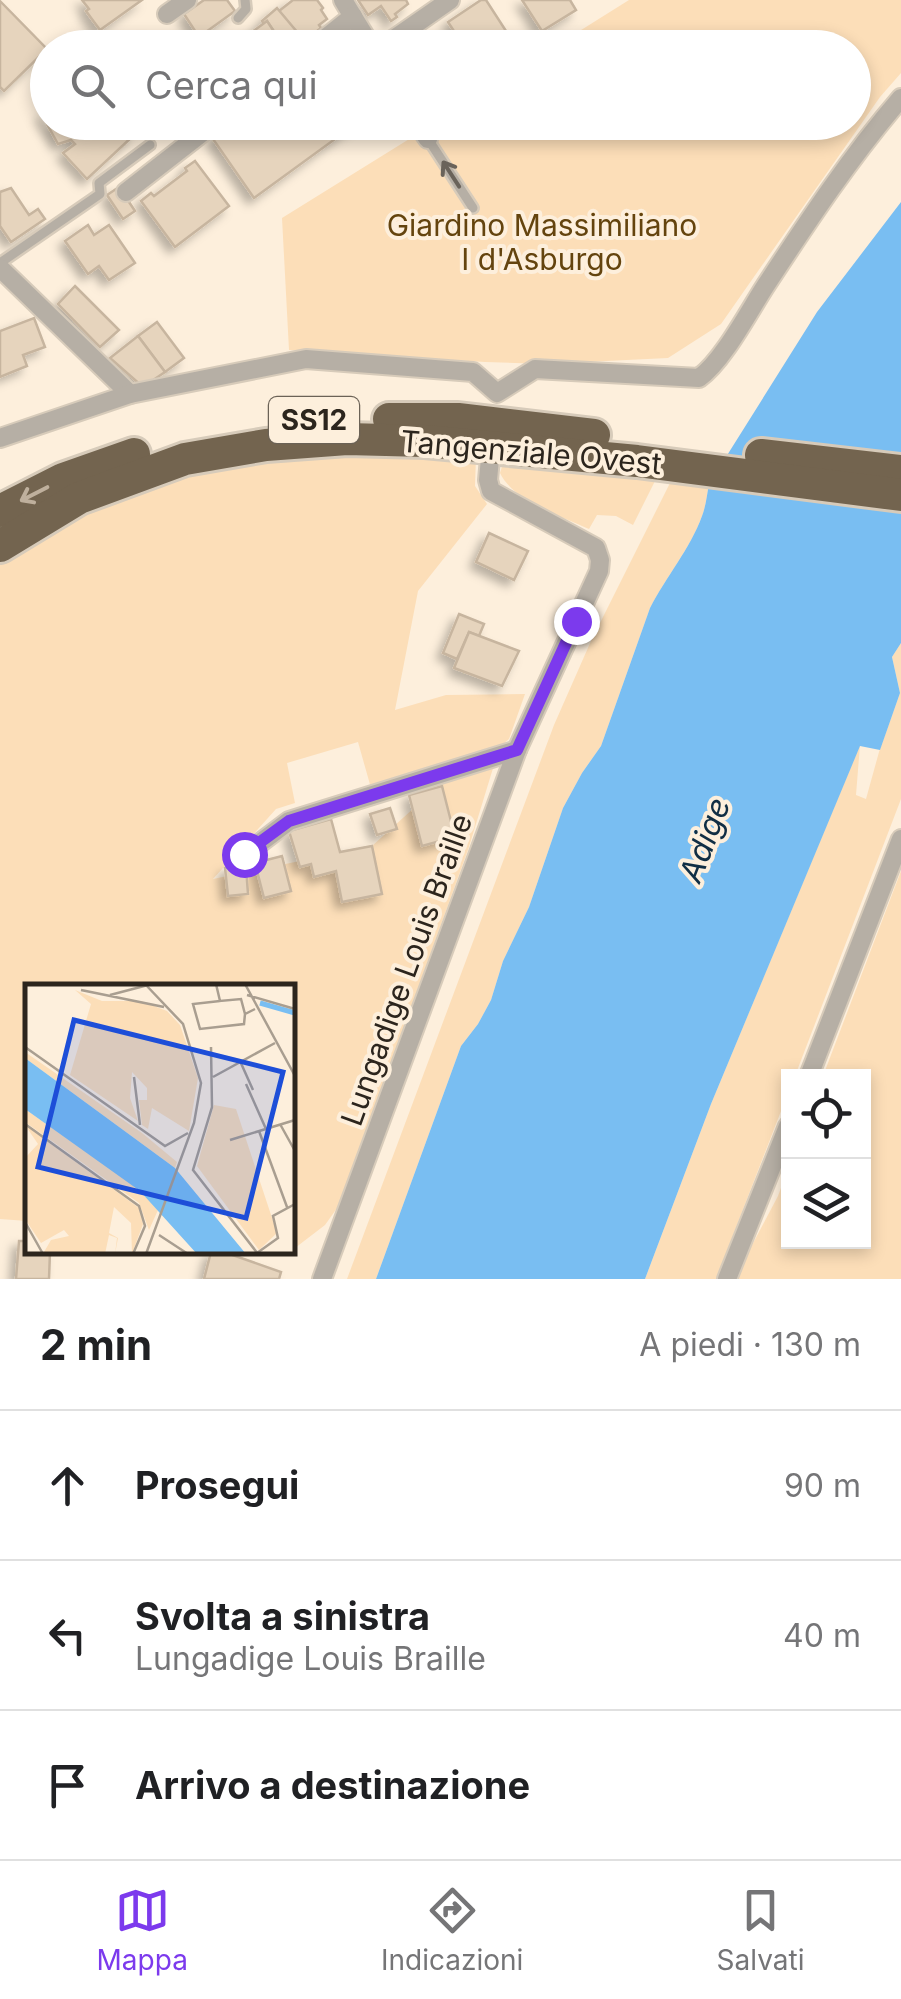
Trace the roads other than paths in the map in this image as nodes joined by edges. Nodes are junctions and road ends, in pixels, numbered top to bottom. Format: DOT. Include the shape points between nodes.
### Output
graph roads {
  1 [pos="187,0"];
  2 [pos="245,0"];
  3 [pos="450,0"];
  4 [pos="348,8"];
  5 [pos="168,14"];
  6 [pos="238,18"];
  7 [pos="329,30"];
  8 [pos="361,30"];
  9 [pos="407,30"];
  10 [pos="901,98"];
  11 [pos="871,137"];
  12 [pos="193,140"];
  13 [pos="428,140"];
  14 [pos="869,140"];
  15 [pos="150,144"];
  16 [pos="126,192"];
  17 [pos="473,208"];
  18 [pos="0,265"];
  19 [pos="130,394"];
  20 [pos="0,438"];
  21 [pos="640,451"];
  22 [pos="490,458"];
  23 [pos="901,471"];
  24 [pos="901,495"];
  25 [pos="0,511"];
  26 [pos="0,546"];
  27 [pos="517,750"];
  28 [pos="901,839"];
  29 [pos="244,854"];
  30 [pos="812,1069"];
  31 [pos="781,1144"];
  32 [pos="322,1279"];
  33 [pos="727,1279"];
  1 -- 5 [label="street"];
  2 -- 6 [label="lane"];
  3 -- 9 [label="street"];
  4 -- 7 [label="street"];
  4 -- 8 [label="street"];
  10 -- 11 [label="street"];
  12 -- 16 [label="street"];
  17 -- 13 [label="lane, one-way"];
  14 -- 19 [label="street" via="699,378 535,368 498,393 473,372 306,360"];
  15 -- 18 [label="lane" via="99,183 100,194"];
  18 -- 19 [label="street"];
  19 -- 20 [label="street"];
  21 -- 23 [label="highway, Tangenziale Ovest / SS12"];
  21 -- 24 [label="highway, Tangenziale Ovest / SS12"];
  21 -- 25 [label="highway, Tangenziale Ovest / SS12, one-way" via="458,419 266,424 175,440 63,479"];
  21 -- 26 [label="highway, Tangenziale Ovest / SS12" via="347,439 266,445 185,459 78,498"];
  22 -- 27 [label="street, Lungadige Louis Braille" via="488,486 495,494 596,548 600,560"];
  27 -- 29 [label="street" via="289,821"];
  27 -- 32 [label="street, Lungadige Louis Braille"];
  28 -- 30 [label="street"];
  31 -- 33 [label="street"];
}
